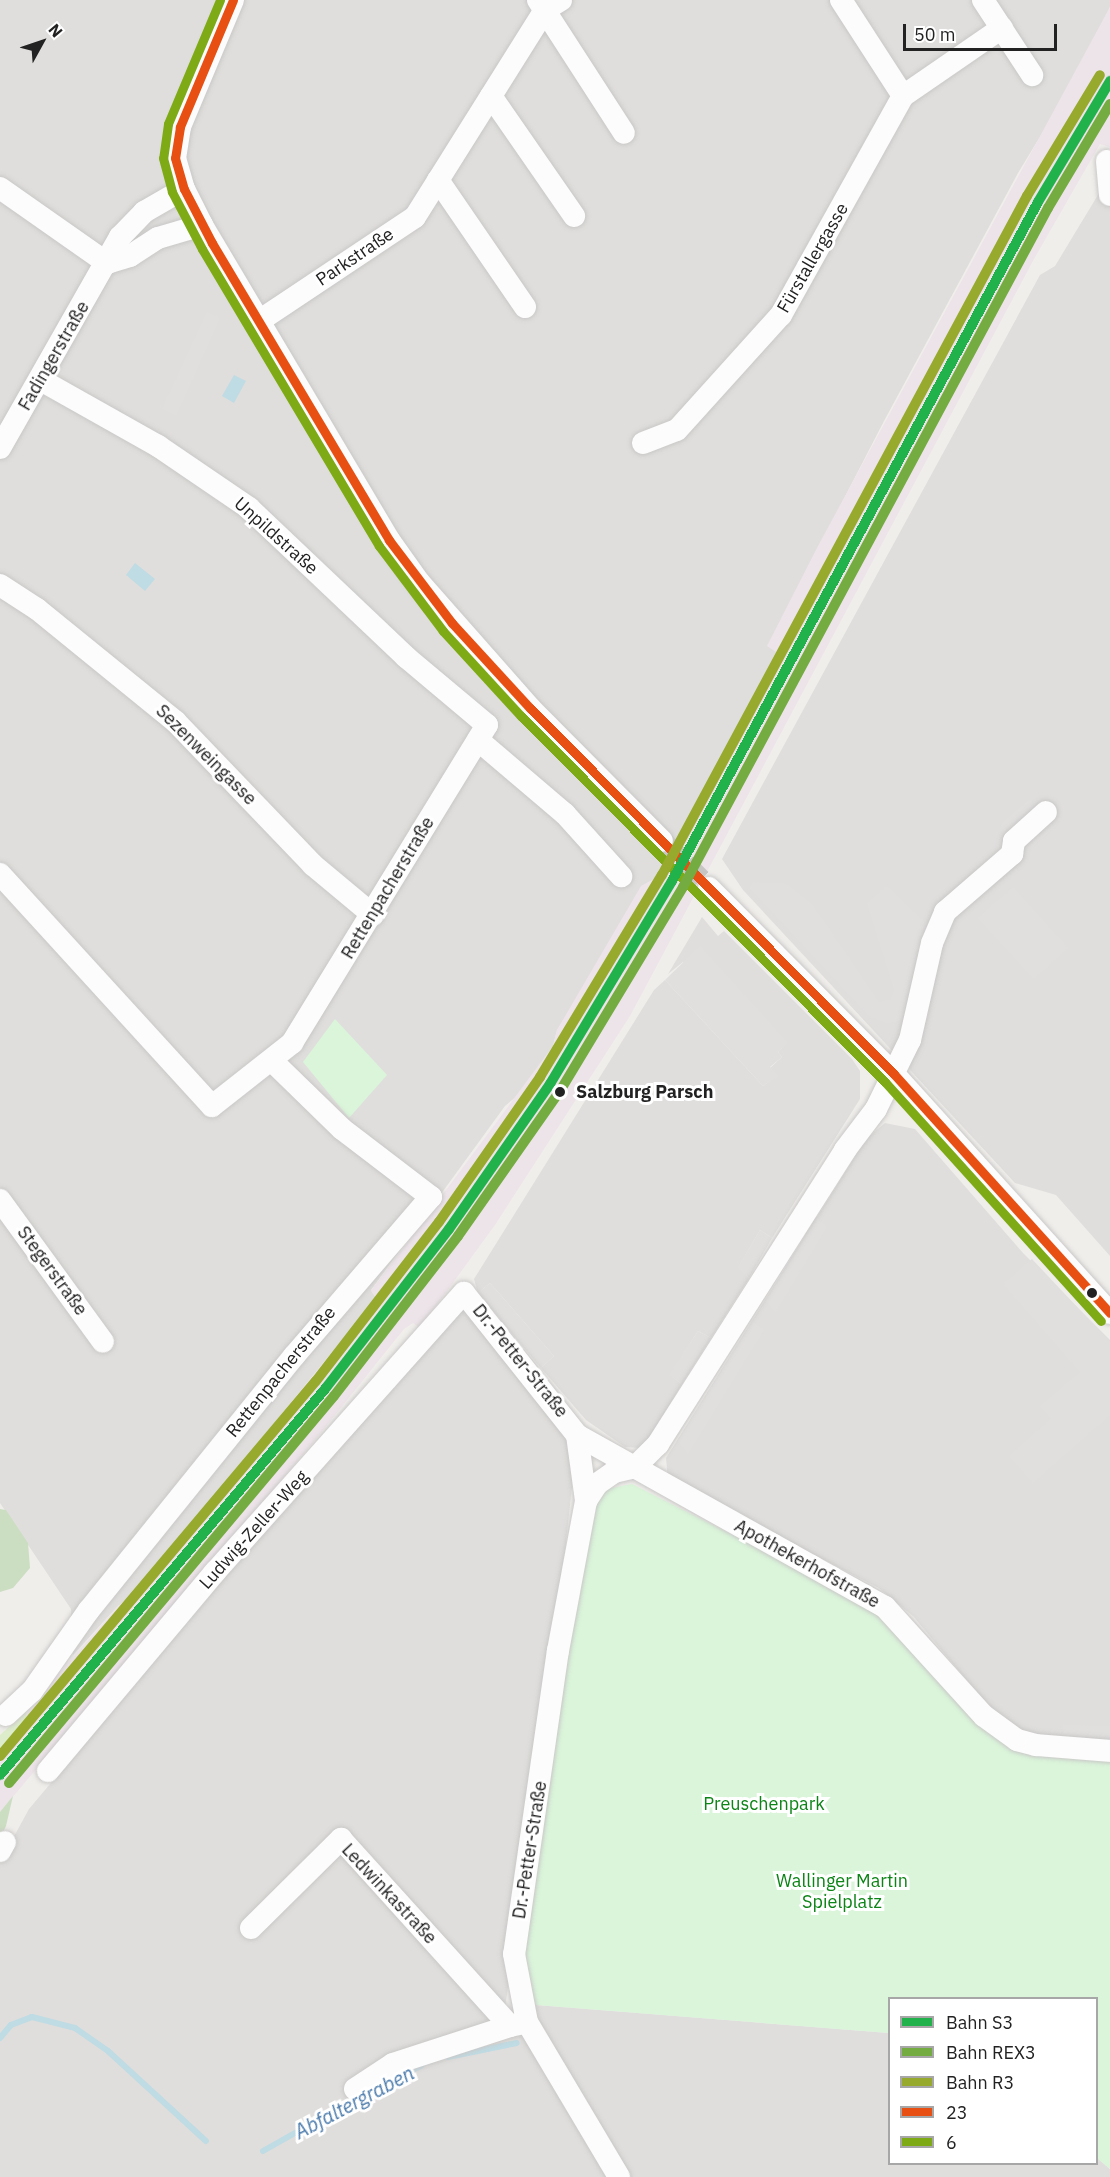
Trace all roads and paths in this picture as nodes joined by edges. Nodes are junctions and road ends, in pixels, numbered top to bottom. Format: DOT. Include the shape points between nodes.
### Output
graph roads {
  1 [pos="233,0"];
  2 [pos="841,0"];
  3 [pos="983,0"];
  4 [pos="548,4"];
  5 [pos="1002,28"];
  6 [pos="1032,75"];
  7 [pos="491,96"];
  8 [pos="903,96"];
  9 [pos="624,133"];
  10 [pos="1107,161"];
  11 [pos="438,180"];
  12 [pos="0,188"];
  13 [pos="184,189"];
  14 [pos="1110,195"];
  15 [pos="574,216"];
  16 [pos="202,225"];
  17 [pos="107,263"];
  18 [pos="525,307"];
  19 [pos="259,321"];
  20 [pos="41,380"];
  21 [pos="643,443"];
  22 [pos="0,448"];
  23 [pos="0,585"];
  24 [pos="482,732"];
  25 [pos="1046,812"];
  26 [pos="662,841"];
  27 [pos="0,874"];
  28 [pos="621,876"];
  29 [pos="710,888"];
  30 [pos="373,915"];
  31 [pos="272,1061"];
  32 [pos="894,1074"];
  33 [pos="0,1200"];
  34 [pos="465,1293"];
  35 [pos="1110,1313"];
  36 [pos="103,1342"];
  37 [pos="577,1435"];
  38 [pos="635,1467"];
  39 [pos="586,1501"];
  40 [pos="6,1715"];
  41 [pos="1110,1751"];
  42 [pos="48,1771"];
  43 [pos="251,1928"];
  44 [pos="519,2024"];
  45 [pos="355,2089"];
  46 [pos="619,2177"];
  1 -- 13 [label="street" via="180,127 175,158"];
  2 -- 8 [label="street"];
  3 -- 5 [label="street"];
  4 -- 7 [label="street, Parkstraße"];
  4 -- 9 [label="street, Parkstraße"];
  5 -- 6 [label="street"];
  5 -- 8 [label="street, Fürstallergasse"];
  7 -- 11 [label="street, Parkstraße"];
  7 -- 15 [label="street"];
  8 -- 21 [label="street, Fürstallergasse" via="781,315 677,430"];
  10 -- 14 [label="street"];
  11 -- 18 [label="street"];
  11 -- 19 [label="street, Parkstraße" via="416,217"];
  12 -- 17 [label="street"];
  13 -- 16 [label="street"];
  13 -- 17 [label="street, Fadingerstraße" via="131,222"];
  16 -- 17 [label="street" via="158,238 130,256"];
  16 -- 19 [label="street"];
  17 -- 20 [label="street, Fadingerstraße"];
  19 -- 26 [label="street" via="389,540 419,582 530,708"];
  20 -- 22 [label="street, Fadingerstraße"];
  20 -- 24 [label="street, Unpildstraße" via="158,446 249,508"];
  23 -- 30 [label="street, Sezenweingasse" via="38,609 177,722 313,865"];
  24 -- 28 [label="street"];
  24 -- 30 [label="street, Rettenpacherstraße"];
  25 -- 32 [label="street" via="1014,842 1012,854 945,912 932,943 916,1023"];
  27 -- 31 [label="street, Rettenpacherstraße" via="212,1106"];
  29 -- 32 [label="street"];
  30 -- 31 [label="street, Rettenpacherstraße" via="292,1043"];
  31 -- 40 [label="street, Rettenpacherstraße" via="342,1129 431,1197 294,1356 89,1610 32,1691"];
  32 -- 35 [label="street"];
  32 -- 38 [label="street" via="876,1109 824,1183 658,1444"];
  33 -- 36 [label="street, Stegerstraße"];
  34 -- 37 [label="street, Dr.-Petter-Straße"];
  34 -- 42 [label="street, Ludwig-Zeller-Weg" via="215,1572"];
  37 -- 38 [label="street, Apothekerhofstraße"];
  37 -- 39 [label="street, Dr.-Petter-Straße"];
  38 -- 39 [label="street, Dr.-Petter-Straße" via="614,1472 597,1484"];
  38 -- 41 [label="street, Apothekerhofstraße" via="885,1607 984,1716 1017,1740"];
  39 -- 44 [label="street, Dr.-Petter-Straße" via="558,1650 514,1954"];
  43 -- 44 [label="street, Ledwinkastraße" via="341,1839"];
  44 -- 45 [label="street" via="393,2064"];
  44 -- 46 [label="street, Dr.-Petter-Straße"];
}
